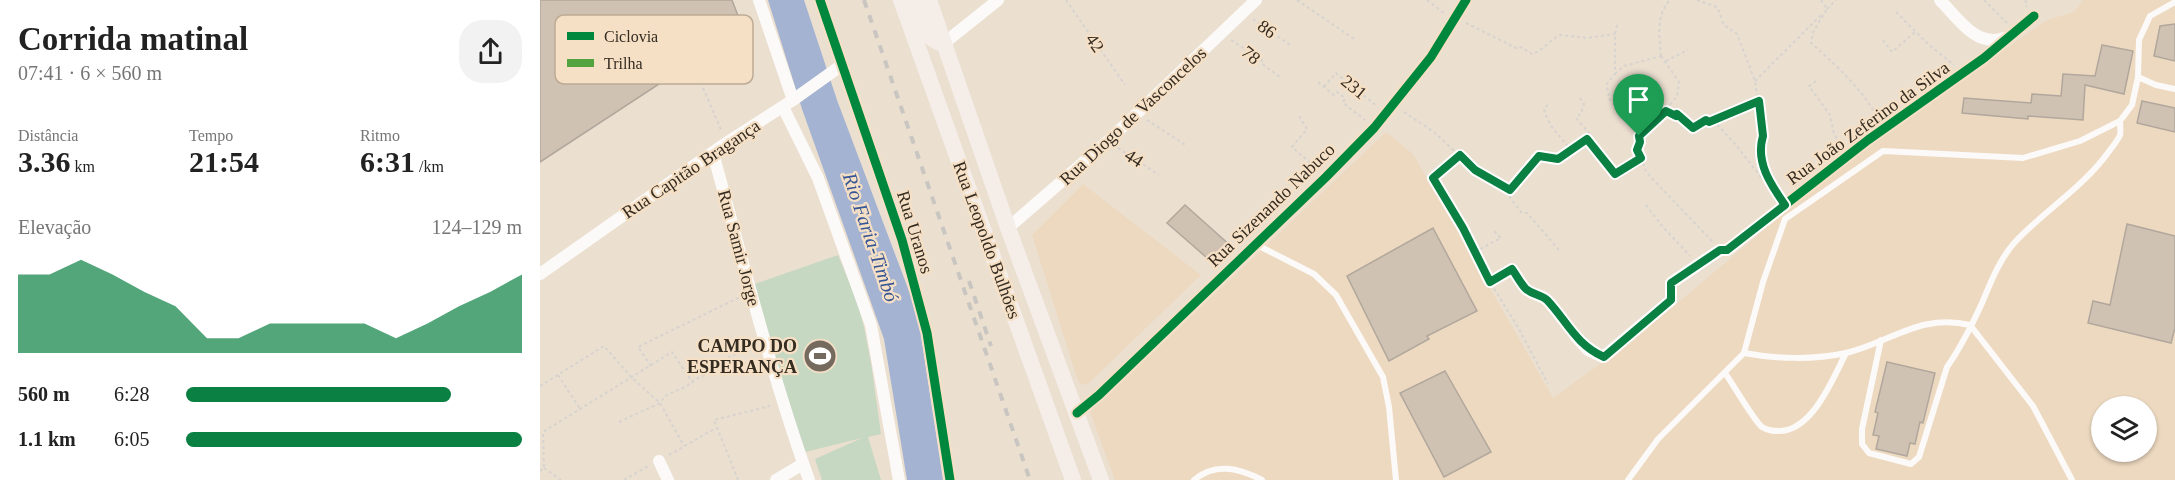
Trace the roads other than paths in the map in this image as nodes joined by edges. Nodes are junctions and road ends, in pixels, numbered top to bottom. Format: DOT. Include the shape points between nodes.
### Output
graph roads {
  1 [pos="759,0"];
  2 [pos="820,0"];
  3 [pos="901,0"];
  4 [pos="912,0"];
  5 [pos="929,0"];
  6 [pos="998,0"];
  7 [pos="1256,0"];
  8 [pos="1466,0"];
  9 [pos="1940,0"];
  10 [pos="2175,2"];
  11 [pos="2034,16"];
  12 [pos="2007,36"];
  13 [pos="943,44"];
  14 [pos="842,65"];
  15 [pos="2138,77"];
  16 [pos="2175,88"];
  17 [pos="791,102"];
  18 [pos="2120,121"];
  19 [pos="713,153"];
  20 [pos="1008,228"];
  21 [pos="1255,244"];
  22 [pos="540,274"];
  23 [pos="1970,326"];
  24 [pos="1576,337"];
  25 [pos="1881,340"];
  26 [pos="1744,352"];
  27 [pos="1846,353"];
  28 [pos="1725,373"];
  29 [pos="1077,413"];
  30 [pos="659,461"];
  31 [pos="803,464"];
  32 [pos="668,480"];
  33 [pos="776,480"];
  34 [pos="809,480"];
  35 [pos="898,480"];
  36 [pos="950,480"];
  37 [pos="1073,480"];
  38 [pos="1101,480"];
  39 [pos="1194,480"];
  40 [pos="1262,480"];
  41 [pos="1396,480"];
  42 [pos="1628,480"];
  43 [pos="2072,480"];
  1 -- 17 [label="street"];
  2 -- 14 [label="street, Rua Uranos"];
  3 -- 37 [label="main road, Rua Leopoldo Bulhões"];
  4 -- 13 [label="main road" via="927,31"];
  5 -- 13 [label="main road, Rua Leopoldo Bulhões"];
  6 -- 13 [label="street"];
  7 -- 20 [label="street, Rua Diogo de Vasconcelos" via="1108,141"];
  8 -- 21 [label="street, Rua Sizenando Nabuco" via="1431,57 1374,128"];
  9 -- 12 [label="street" via="1979,38 1988,41"];
  10 -- 15 [label="lane" via="2150,16 2139,40"];
  11 -- 12 [label="street, Rua João Zeferino da Silva"];
  12 -- 24 [label="street, Rua João Zeferino da Silva" via="1984,58 1727,250 1720,250 1671,283 1671,300 1604,357 1588,350"];
  13 -- 20 [label="main road, Rua Leopoldo Bulhões"];
  14 -- 17 [label="street, Rua Capitão Bragança"];
  14 -- 36 [label="street, Rua Uranos" via="902,240 927,333"];
  15 -- 16 [label="lane"];
  15 -- 18 [label="lane" via="2132,105"];
  17 -- 19 [label="street, Rua Capitão Bragança"];
  17 -- 35 [label="street" via="872,325"];
  18 -- 23 [label="lane" via="2121,134 2103,159 2072,193 2014,243"];
  18 -- 26 [label="lane" via="2080,141 2024,158 1883,151 1785,219"];
  19 -- 22 [label="street, Rua Capitão Bragança"];
  19 -- 31 [label="street, Rua Samir Jorge"];
  20 -- 29 [label="main road, Rua Leopoldo Bulhões"];
  21 -- 29 [label="street, Rua Sizenando Nabuco"];
  21 -- 41 [label="lane" via="1314,274 1336,295 1383,377"];
  23 -- 25 [label="lane" via="1955,321 1927,323"];
  23 -- 25 [label="lane" via="1947,367 1919,457 1911,464 1869,453 1862,444"];
  23 -- 43 [label="lane" via="2033,406"];
  25 -- 27 [label="lane"];
  26 -- 27 [label="lane" via="1805,358"];
  26 -- 28 [label="lane"];
  27 -- 28 [label="lane" via="1815,410 1799,426 1786,431 1761,426"];
  28 -- 42 [label="lane" via="1658,439"];
  29 -- 38 [label="main road, Rua Leopoldo Bulhões"];
  30 -- 32 [label="street"];
  31 -- 33 [label="street"];
  31 -- 34 [label="street, Rua Samir Jorge"];
  39 -- 40 [label="lane" via="1216,468 1232,468"];
}
